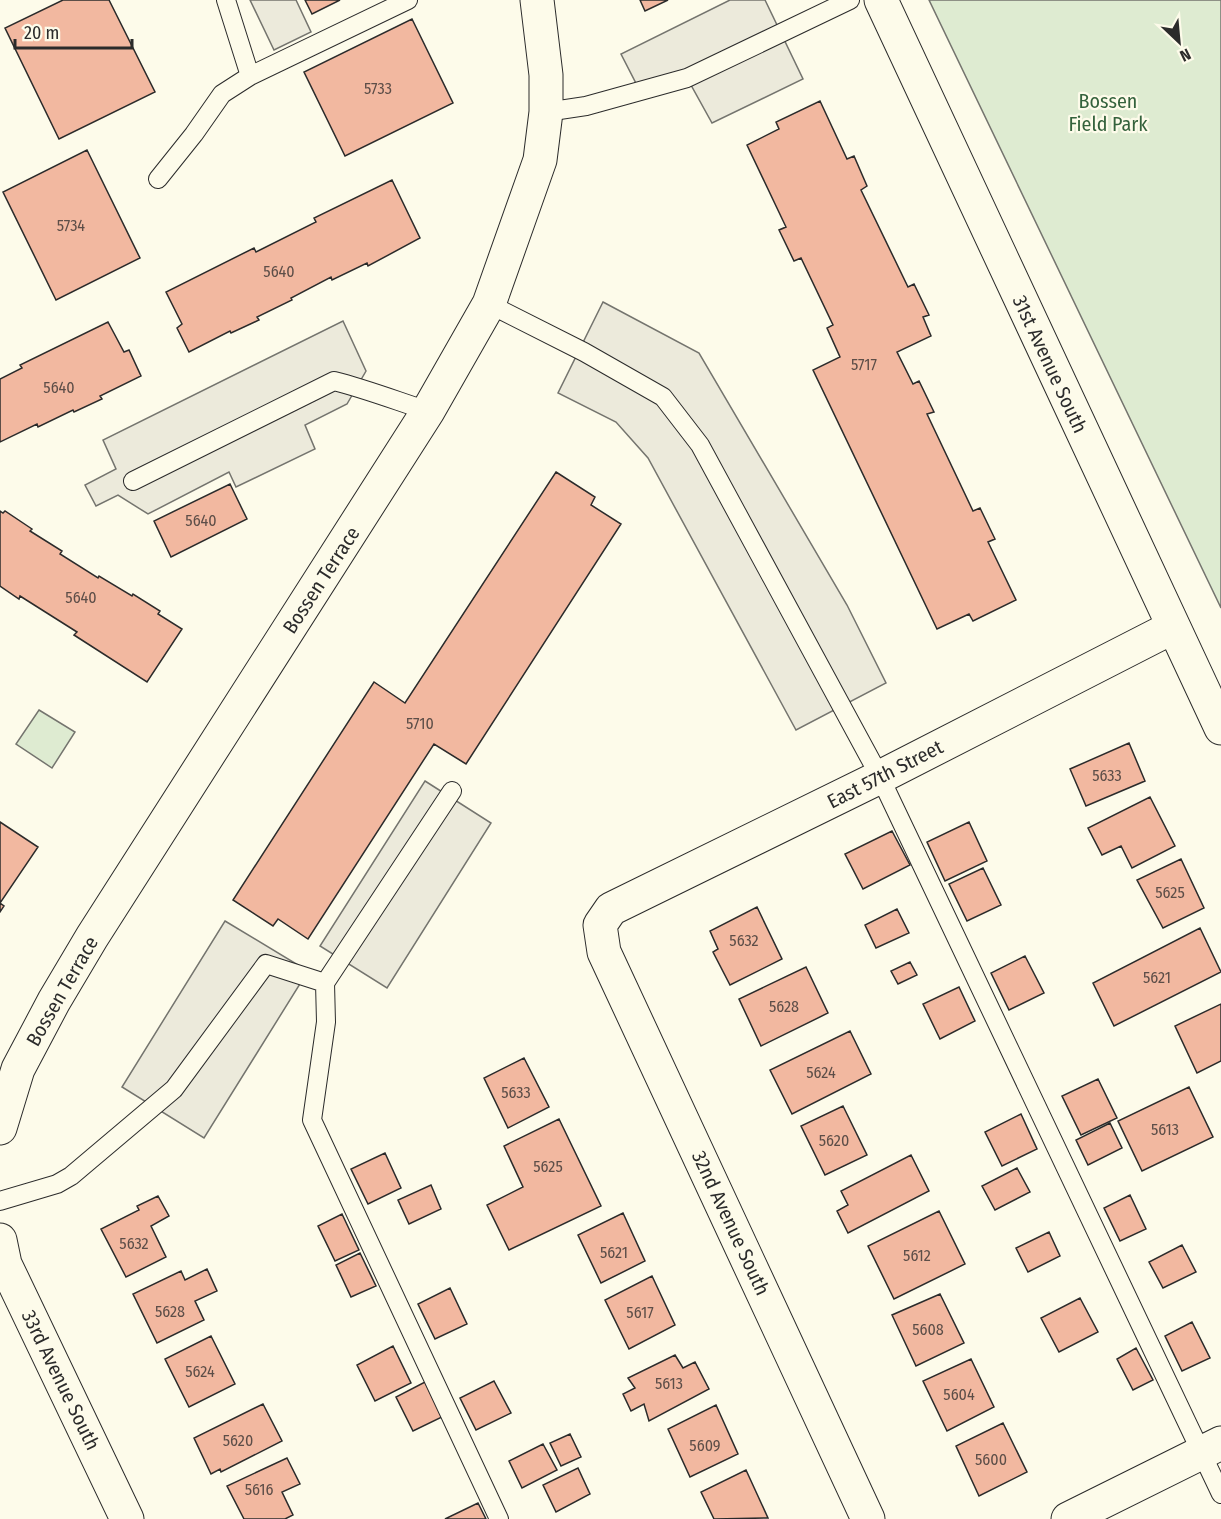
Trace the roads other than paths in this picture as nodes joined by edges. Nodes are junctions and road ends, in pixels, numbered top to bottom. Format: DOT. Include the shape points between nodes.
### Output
graph roads {
  1 [pos="226,0"];
  2 [pos="408,0"];
  3 [pos="537,0"];
  4 [pos="850,0"];
  5 [pos="881,0"];
  6 [pos="250,76"];
  7 [pos="546,112"];
  8 [pos="158,179"];
  9 [pos="489,304"];
  10 [pos="428,411"];
  11 [pos="133,481"];
  12 [pos="1173,627"];
  13 [pos="1221,728"];
  14 [pos="880,777"];
  15 [pos="452,791"];
  16 [pos="600,925"];
  17 [pos="326,983"];
  18 [pos="0,1128"];
  19 [pos="0,1202"];
  20 [pos="0,1240"];
  21 [pos="1211,1448"];
  22 [pos="1221,1494"];
  23 [pos="127,1519"];
  24 [pos="499,1519"];
  25 [pos="868,1519"];
  26 [pos="1068,1519"];
  1 -- 6 [label="lane"];
  2 -- 6 [label="lane"];
  3 -- 7 [label="street, Bossen Terrace"];
  4 -- 7 [label="lane" via="687,78 586,106"];
  5 -- 12 [label="street, 31st Avenue South"];
  6 -- 8 [label="lane" via="222,94"];
  7 -- 9 [label="street, Bossen Terrace" via="540,160"];
  9 -- 10 [label="street, Bossen Terrace"];
  9 -- 14 [label="lane" via="663,397 700,445"];
  10 -- 11 [label="lane" via="334,381"];
  10 -- 18 [label="street, Bossen Terrace" via="92,937 18,1069"];
  12 -- 13 [label="street, 31st Avenue South"];
  12 -- 14 [label="street, East 57th Street"];
  14 -- 16 [label="street, East 57th Street" via="611,909"];
  14 -- 21 [label="lane"];
  15 -- 17 [label="lane"];
  16 -- 25 [label="street, 32nd Avenue South" via="604,952"];
  17 -- 19 [label="lane" via="266,964 174,1089 71,1176"];
  17 -- 24 [label="lane" via="326,1022 312,1120"];
  20 -- 23 [label="street, 33rd Avenue South" via="5,1264"];
  21 -- 22 [label="lane"];
  21 -- 26 [label="street"];
}
